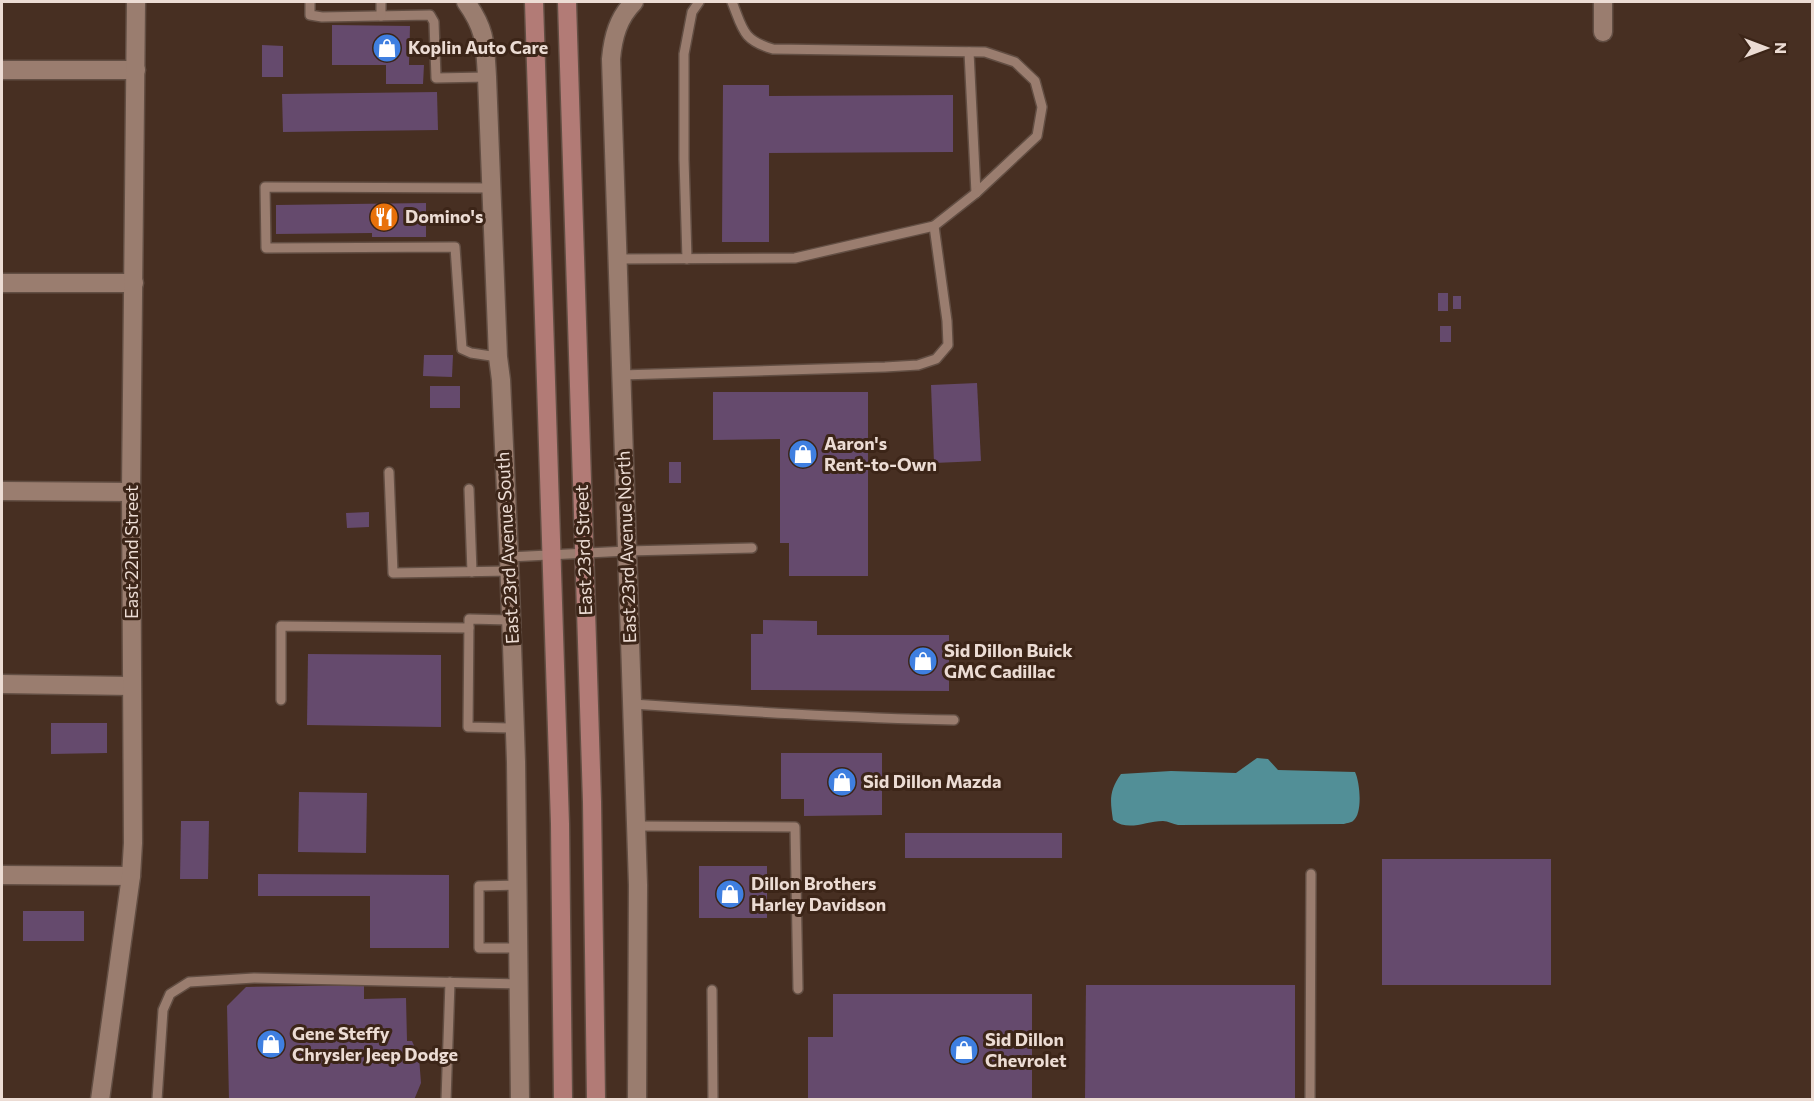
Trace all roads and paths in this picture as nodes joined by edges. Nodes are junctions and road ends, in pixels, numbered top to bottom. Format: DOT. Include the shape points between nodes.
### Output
graph roads {
  1 [pos="136,2"];
  2 [pos="310,2"];
  3 [pos="381,2"];
  4 [pos="465,2"];
  5 [pos="534,2"];
  6 [pos="567,2"];
  7 [pos="634,2"];
  8 [pos="699,2"];
  9 [pos="732,2"];
  10 [pos="1603,2"];
  11 [pos="381,16"];
  12 [pos="1603,32"];
  13 [pos="969,52"];
  14 [pos="2,70"];
  15 [pos="136,70"];
  16 [pos="487,77"];
  17 [pos="492,188"];
  18 [pos="975,193"];
  19 [pos="934,226"];
  20 [pos="617,259"];
  21 [pos="687,259"];
  22 [pos="2,283"];
  23 [pos="134,283"];
  24 [pos="498,357"];
  25 [pos="621,375"];
  26 [pos="389,472"];
  27 [pos="469,489"];
  28 [pos="2,491"];
  29 [pos="131,492"];
  30 [pos="752,548"];
  31 [pos="627,551"];
  32 [pos="584,553"];
  33 [pos="552,555"];
  34 [pos="510,564"];
  35 [pos="472,572"];
  36 [pos="512,620"];
  37 [pos="469,628"];
  38 [pos="2,684"];
  39 [pos="131,686"];
  40 [pos="281,700"];
  41 [pos="632,704"];
  42 [pos="954,720"];
  43 [pos="515,728"];
  44 [pos="636,826"];
  45 [pos="1311,874"];
  46 [pos="2,875"];
  47 [pos="131,876"];
  48 [pos="518,885"];
  49 [pos="519,948"];
  50 [pos="450,982"];
  51 [pos="519,984"];
  52 [pos="798,989"];
  53 [pos="712,990"];
  54 [pos="100,1100"];
  55 [pos="157,1100"];
  56 [pos="446,1100"];
  57 [pos="520,1100"];
  58 [pos="563,1100"];
  59 [pos="596,1100"];
  60 [pos="637,1100"];
  61 [pos="712,1100"];
  62 [pos="1310,1100"];
  1 -- 15 [label="street, East 22nd Street"];
  2 -- 11 [label="lane" via="310,15"];
  3 -- 11 [label="lane"];
  4 -- 16 [label="street, East 23rd Avenue South" via="481,26"];
  5 -- 33 [label="main road, East 23rd Street"];
  6 -- 32 [label="main road, East 23rd Street"];
  7 -- 20 [label="street, East 23rd Avenue North" via="619,21 611,59"];
  8 -- 21 [label="lane" via="692,12 684,54"];
  9 -- 13 [label="lane" via="744,31 755,44 773,49"];
  10 -- 12 [label="street"];
  11 -- 16 [label="lane" via="430,15 434,22 436,78"];
  13 -- 18 [label="lane"];
  13 -- 18 [label="lane" via="985,52 1015,62 1035,81 1042,107 1037,136"];
  14 -- 15 [label="street"];
  15 -- 23 [label="street, East 22nd Street"];
  16 -- 17 [label="street, East 23rd Avenue South"];
  17 -- 24 [label="street, East 23rd Avenue South"];
  17 -- 24 [label="lane" via="266,187 266,248 455,247 462,349"];
  18 -- 19 [label="lane"];
  19 -- 21 [label="lane" via="795,258"];
  19 -- 25 [label="lane" via="948,345 936,359 907,366"];
  20 -- 21 [label="lane"];
  20 -- 25 [label="street, East 23rd Avenue North"];
  22 -- 23 [label="street"];
  23 -- 29 [label="street, East 22nd Street"];
  24 -- 34 [label="street, East 23rd Avenue South"];
  25 -- 31 [label="street, East 23rd Avenue North"];
  26 -- 35 [label="lane" via="393,573"];
  27 -- 35 [label="lane"];
  28 -- 29 [label="street"];
  29 -- 39 [label="street, East 22nd Street"];
  30 -- 31 [label="lane"];
  31 -- 32 [label="lane"];
  31 -- 41 [label="street, East 23rd Avenue North"];
  32 -- 33 [label="lane"];
  32 -- 59 [label="main road, East 23rd Street"];
  33 -- 34 [label="lane"];
  33 -- 58 [label="main road, East 23rd Street"];
  34 -- 35 [label="lane"];
  34 -- 36 [label="street, East 23rd Avenue South"];
  36 -- 37 [label="lane" via="469,619"];
  36 -- 43 [label="street, East 23rd Avenue South"];
  37 -- 40 [label="lane" via="281,626"];
  37 -- 43 [label="lane" via="468,727"];
  38 -- 39 [label="street"];
  39 -- 47 [label="street, East 22nd Street"];
  41 -- 42 [label="lane"];
  41 -- 44 [label="street, East 23rd Avenue North"];
  43 -- 48 [label="street, East 23rd Avenue South"];
  44 -- 52 [label="lane" via="795,827"];
  44 -- 60 [label="street, East 23rd Avenue North"];
  45 -- 62 [label="lane"];
  46 -- 47 [label="street"];
  47 -- 54 [label="street, East 22nd Street"];
  48 -- 49 [label="street, East 23rd Avenue South"];
  48 -- 49 [label="lane" via="479,886 479,948"];
  49 -- 51 [label="street, East 23rd Avenue South"];
  50 -- 51 [label="lane"];
  50 -- 55 [label="lane" via="254,978 189,982 170,994 163,1010"];
  50 -- 56 [label="lane"];
  51 -- 57 [label="street, East 23rd Avenue South"];
  53 -- 61 [label="lane"];
}
